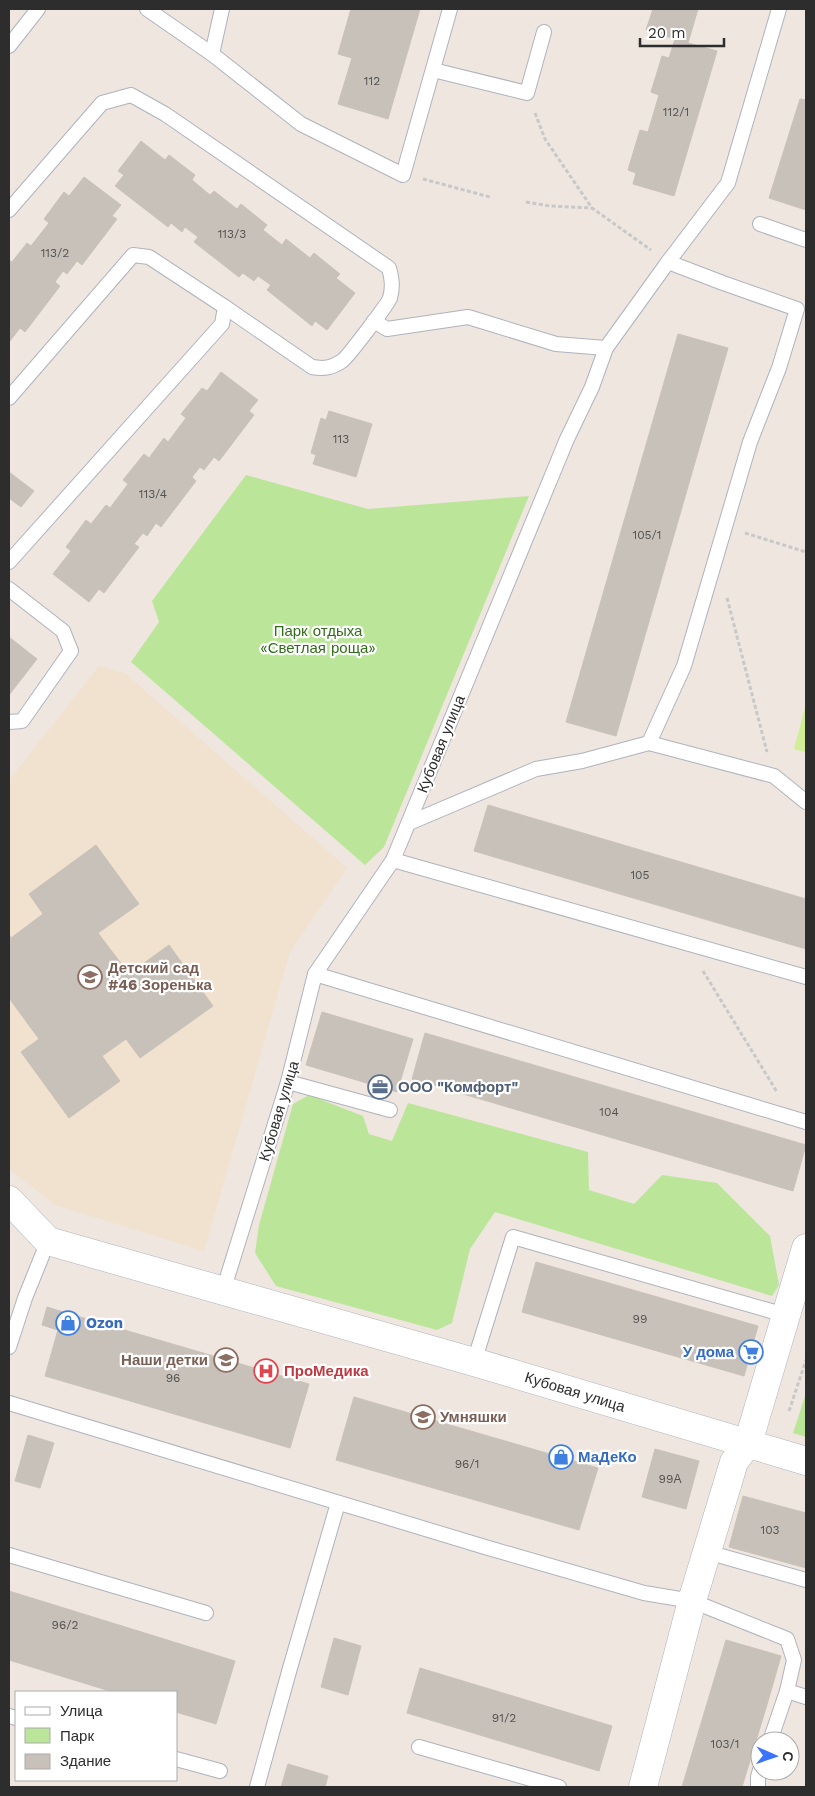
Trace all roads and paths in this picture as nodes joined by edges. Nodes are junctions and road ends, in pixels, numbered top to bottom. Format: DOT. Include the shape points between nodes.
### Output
graph roads {
  1 [pos="38,9"];
  2 [pos="147,9"];
  3 [pos="222,9"];
  4 [pos="450,9"];
  5 [pos="779,9"];
  6 [pos="544,32"];
  7 [pos="9,46"];
  8 [pos="212,54"];
  9 [pos="433,70"];
  10 [pos="527,93"];
  11 [pos="403,175"];
  12 [pos="490,197"];
  13 [pos="526,202"];
  14 [pos="592,208"];
  15 [pos="9,210"];
  16 [pos="760,224"];
  17 [pos="806,240"];
  18 [pos="668,262"];
  19 [pos="225,307"];
  20 [pos="374,321"];
  21 [pos="606,348"];
  22 [pos="9,398"];
  23 [pos="725,526"];
  24 [pos="806,552"];
  25 [pos="716,556"];
  26 [pos="9,562"];
  27 [pos="9,589"];
  28 [pos="9,722"];
  29 [pos="649,743"];
  30 [pos="774,776"];
  31 [pos="806,802"];
  32 [pos="409,823"];
  33 [pos="393,860"];
  34 [pos="686,943"];
  35 [pos="315,974"];
  36 [pos="806,977"];
  37 [pos="288,1082"];
  38 [pos="390,1110"];
  39 [pos="800,1120"];
  40 [pos="9,1200"];
  41 [pos="48,1241"];
  42 [pos="806,1249"];
  43 [pos="223,1291"];
  44 [pos="785,1315"];
  45 [pos="9,1347"];
  46 [pos="474,1362"];
  47 [pos="9,1403"];
  48 [pos="748,1443"];
  49 [pos="806,1461"];
  50 [pos="338,1503"];
  51 [pos="707,1552"];
  52 [pos="9,1556"];
  53 [pos="806,1580"];
  54 [pos="692,1601"];
  55 [pos="206,1613"];
  56 [pos="787,1691"];
  57 [pos="806,1697"];
  58 [pos="773,1731"];
  59 [pos="420,1747"];
  60 [pos="178,1760"];
  61 [pos="220,1771"];
  62 [pos="258,1787"];
  63 [pos="559,1787"];
  64 [pos="643,1787"];
  1 -- 7 [label="lane"];
  2 -- 8 [label="lane"];
  3 -- 8 [label="lane"];
  4 -- 9 [label="lane"];
  5 -- 18 [label="lane, Кубовая улица" via="728,183"];
  6 -- 10 [label="lane"];
  8 -- 11 [label="lane" via="301,124"];
  9 -- 10 [label="lane"];
  9 -- 11 [label="lane"];
  10 -- 14 [label="path" via="545,139"];
  11 -- 12 [label="path"];
  13 -- 14 [label="path"];
  14 -- 18 [label="path"];
  15 -- 20 [label="lane" via="102,102 131,95 165,114 389,268 392,283 389,301"];
  16 -- 17 [label="lane"];
  18 -- 21 [label="lane, Кубовая улица"];
  18 -- 23 [label="lane" via="797,309 779,368 750,442"];
  19 -- 20 [label="lane" via="312,367 326,369 343,361"];
  19 -- 22 [label="lane" via="149,257 133,255"];
  19 -- 26 [label="lane" via="222,324"];
  20 -- 21 [label="lane" via="387,329 468,317 556,344"];
  21 -- 32 [label="lane, Кубовая улица"];
  23 -- 24 [label="path"];
  23 -- 25 [label="lane"];
  25 -- 29 [label="lane" via="684,666"];
  25 -- 30 [label="path"];
  27 -- 28 [label="lane" via="63,632 72,651 22,721"];
  29 -- 30 [label="lane"];
  29 -- 32 [label="lane" via="582,761 536,769"];
  30 -- 31 [label="lane"];
  32 -- 33 [label="lane, Кубовая улица"];
  33 -- 34 [label="lane"];
  33 -- 35 [label="lane, Кубовая улица"];
  34 -- 36 [label="lane"];
  34 -- 39 [label="path"];
  35 -- 37 [label="lane, Кубовая улица"];
  35 -- 39 [label="lane"];
  37 -- 38 [label="lane"];
  37 -- 43 [label="lane, Кубовая улица"];
  40 -- 41 [label="street"];
  41 -- 43 [label="street"];
  41 -- 45 [label="lane"];
  42 -- 44 [label="street"];
  43 -- 46 [label="street, Кубовая улица"];
  44 -- 46 [label="lane" via="513,1237"];
  44 -- 48 [label="street"];
  46 -- 48 [label="street, Кубовая улица"];
  47 -- 50 [label="lane"];
  48 -- 49 [label="street, Кубовая улица"];
  48 -- 51 [label="street" via="734,1462"];
  50 -- 54 [label="lane" via="644,1592"];
  50 -- 62 [label="lane"];
  51 -- 53 [label="lane"];
  51 -- 54 [label="street"];
  52 -- 55 [label="lane"];
  54 -- 56 [label="lane" via="787,1639 794,1660"];
  54 -- 64 [label="street"];
  56 -- 57 [label="lane"];
  56 -- 58 [label="lane"];
  59 -- 63 [label="lane"];
  60 -- 61 [label="lane"];
}
